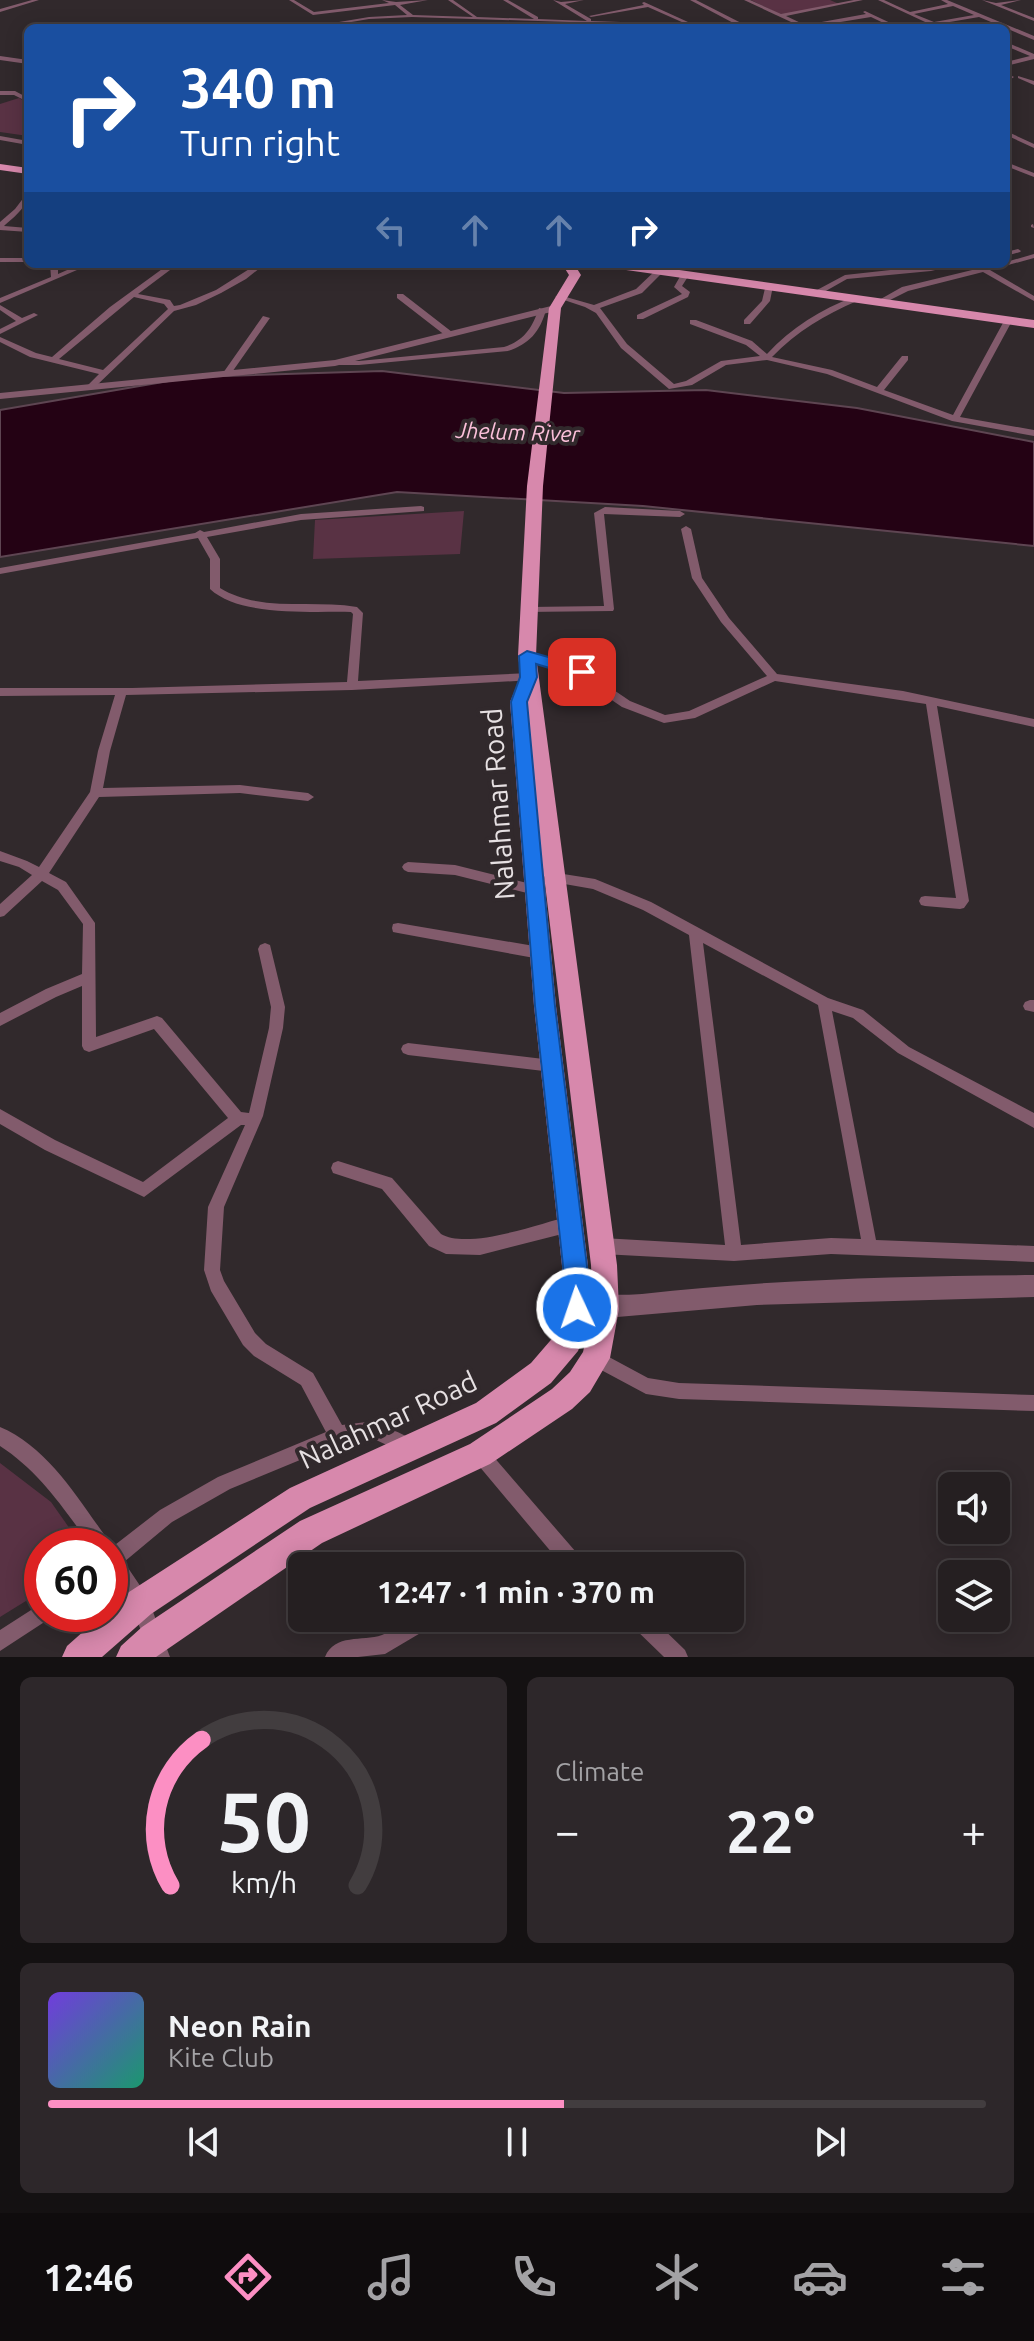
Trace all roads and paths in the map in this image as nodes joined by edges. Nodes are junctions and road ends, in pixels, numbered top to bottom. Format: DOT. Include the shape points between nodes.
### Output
graph roads {
  1 [pos="37,0"];
  2 [pos="293,0"];
  3 [pos="384,0"];
  4 [pos="426,0"];
  5 [pos="450,0"];
  6 [pos="505,0"];
  7 [pos="582,0"];
  8 [pos="638,0"];
  9 [pos="692,0"];
  10 [pos="746,0"];
  11 [pos="837,0"];
  12 [pos="861,0"];
  13 [pos="880,0"];
  14 [pos="943,0"];
  15 [pos="984,0"];
  16 [pos="1019,0"];
  17 [pos="558,2"];
  18 [pos="844,3"];
  19 [pos="396,4"];
  20 [pos="954,4"];
  21 [pos="649,5"];
  22 [pos="995,5"];
  23 [pos="0,11"];
  24 [pos="1034,12"];
  25 [pos="911,13"];
  26 [pos="872,15"];
  27 [pos="980,15"];
  28 [pos="1021,15"];
  29 [pos="412,16"];
  30 [pos="779,16"];
  31 [pos="478,18"];
  32 [pos="584,18"];
  33 [pos="538,19"];
  34 [pos="1034,20"];
  35 [pos="591,22"];
  36 [pos="331,24"];
  37 [pos="620,24"];
  38 [pos="690,24"];
  39 [pos="739,24"];
  40 [pos="799,24"];
  41 [pos="822,24"];
  42 [pos="890,24"];
  43 [pos="933,24"];
  44 [pos="1002,24"];
  45 [pos="1010,27"];
  46 [pos="1034,38"];
  47 [pos="1010,43"];
  48 [pos="1010,46"];
  49 [pos="1034,57"];
  50 [pos="0,58"];
  51 [pos="24,61"];
  52 [pos="1010,63"];
  53 [pos="1020,77"];
  54 [pos="1034,83"];
  55 [pos="0,93"];
  56 [pos="24,98"];
  57 [pos="1010,136"];
  58 [pos="1034,137"];
  59 [pos="0,138"];
  60 [pos="1021,141"];
  61 [pos="24,142"];
  62 [pos="1034,146"];
  63 [pos="1010,166"];
  64 [pos="0,169"];
  65 [pos="24,173"];
  66 [pos="1034,175"];
  67 [pos="24,200"];
  68 [pos="0,210"];
  69 [pos="18,210"];
  70 [pos="0,227"];
  71 [pos="24,230"];
  72 [pos="1018,251"];
  73 [pos="1010,253"];
  74 [pos="1034,256"];
  75 [pos="0,260"];
  76 [pos="24,260"];
  77 [pos="1010,263"];
  78 [pos="54,268"];
  79 [pos="78,268"];
  80 [pos="169,268"];
  81 [pos="256,268"];
  82 [pos="571,268"];
  83 [pos="587,268"];
  84 [pos="639,268"];
  85 [pos="670,268"];
  86 [pos="936,268"];
  87 [pos="992,268"];
  88 [pos="931,269"];
  89 [pos="985,270"];
  90 [pos="660,271"];
  91 [pos="685,275"];
  92 [pos="55,278"];
  93 [pos="769,286"];
  94 [pos="821,290"];
  95 [pos="134,295"];
  96 [pos="400,296"];
  97 [pos="854,299"];
  98 [pos="1034,299"];
  99 [pos="883,300"];
  100 [pos="0,301"];
  101 [pos="556,303"];
  102 [pos="0,307"];
  103 [pos="594,308"];
  104 [pos="172,309"];
  105 [pos="34,315"];
  106 [pos="640,317"];
  107 [pos="266,318"];
  108 [pos="21,321"];
  109 [pos="1008,321"];
  110 [pos="693,322"];
  111 [pos="747,322"];
  112 [pos="1034,322"];
  113 [pos="0,332"];
  114 [pos="449,334"];
  115 [pos="0,339"];
  116 [pos="56,358"];
  117 [pos="767,358"];
  118 [pos="905,358"];
  119 [pos="335,363"];
  120 [pos="106,373"];
  121 [pos="227,373"];
  122 [pos="91,386"];
  123 [pos="880,389"];
  124 [pos="0,396"];
  125 [pos="955,419"];
  126 [pos="1034,433"];
  127 [pos="421,509"];
  128 [pos="680,514"];
  129 [pos="686,529"];
  130 [pos="200,533"];
  131 [pos="0,571"];
  132 [pos="529,610"];
  133 [pos="528,667"];
  134 [pos="774,677"];
  135 [pos="352,686"];
  136 [pos="0,692"];
  137 [pos="121,693"];
  138 [pos="931,700"];
  139 [pos="1034,723"];
  140 [pos="96,793"];
  141 [pos="308,797"];
  142 [pos="0,856"];
  143 [pos="408,867"];
  144 [pos="42,873"];
  145 [pos="546,884"];
  146 [pos="925,901"];
  147 [pos="0,912"];
  148 [pos="398,928"];
  149 [pos="695,932"];
  150 [pos="265,949"];
  151 [pos="540,953"];
  152 [pos="88,978"];
  153 [pos="824,1002"];
  154 [pos="0,1020"];
  155 [pos="408,1049"];
  156 [pos="552,1066"];
  157 [pos="0,1116"];
  158 [pos="256,1116"];
  159 [pos="238,1119"];
  160 [pos="1034,1121"];
  161 [pos="338,1168"];
  162 [pos="570,1224"];
  163 [pos="602,1246"];
  164 [pos="870,1247"];
  165 [pos="734,1253"];
  166 [pos="1034,1254"];
  167 [pos="1034,1286"];
  168 [pos="577,1308"];
  169 [pos="606,1309"];
  170 [pos="596,1358"];
  171 [pos="1034,1403"];
  172 [pos="0,1436"];
  173 [pos="338,1436"];
  174 [pos="411,1447"];
  175 [pos="480,1454"];
  176 [pos="88,1528"];
  177 [pos="128,1542"];
  178 [pos="563,1552"];
  179 [pos="128,1585"];
  180 [pos="140,1603"];
  181 [pos="24,1624"];
  182 [pos="404,1632"];
  183 [pos="652,1632"];
  184 [pos="0,1641"];
  185 [pos="156,1648"];
  186 [pos="78,1657"];
  187 [pos="132,1657"];
  188 [pos="335,1657"];
  189 [pos="678,1657"];
  1 -- 23 [label="street"];
  2 -- 19 [label="street" via="313,14"];
  3 -- 19 [label="street"];
  4 -- 19 [label="street"];
  5 -- 31 [label="street"];
  6 -- 33 [label="street"];
  7 -- 17 [label="street"];
  8 -- 21 [label="street"];
  9 -- 39 [label="street"];
  10 -- 30 [label="street"];
  11 -- 18 [label="street"];
  12 -- 18 [label="street"];
  13 -- 25 [label="street"];
  14 -- 20 [label="street"];
  15 -- 22 [label="street"];
  16 -- 22 [label="street"];
  17 -- 32 [label="street"];
  18 -- 26 [label="street"];
  18 -- 30 [label="street"];
  19 -- 29 [label="street"];
  20 -- 25 [label="street"];
  20 -- 27 [label="street"];
  21 -- 32 [label="street"];
  21 -- 38 [label="street"];
  22 -- 28 [label="street"];
  24 -- 28 [label="street"];
  25 -- 43 [label="street"];
  26 -- 41 [label="street"];
  26 -- 42 [label="street"];
  27 -- 43 [label="street"];
  27 -- 44 [label="street"];
  28 -- 34 [label="street"];
  29 -- 31 [label="street"];
  29 -- 36 [label="street"];
  30 -- 40 [label="street"];
  31 -- 33 [label="street"];
  32 -- 35 [label="street"];
  33 -- 35 [label="street"];
  35 -- 37 [label="street"];
  45 -- 46 [label="street"];
  46 -- 47 [label="street"];
  48 -- 49 [label="street"];
  49 -- 52 [label="street"];
  50 -- 51 [label="street"];
  53 -- 54 [label="street"];
  55 -- 56 [label="street"];
  57 -- 60 [label="street"];
  58 -- 60 [label="street"];
  59 -- 61 [label="street"];
  60 -- 62 [label="street"];
  63 -- 66 [label="street"];
  64 -- 65 [label="main road"];
  67 -- 69 [label="street"];
  68 -- 69 [label="street"];
  69 -- 70 [label="street"];
  70 -- 71 [label="street"];
  72 -- 73 [label="street"];
  74 -- 77 [label="street"];
  75 -- 76 [label="street"];
  78 -- 92 [label="street"];
  79 -- 92 [label="street"];
  80 -- 95 [label="street"];
  81 -- 104 [label="street" via="188,306"];
  82 -- 101 [label="main road, Nalahmar Road" via="575,275"];
  83 -- 101 [label="main road"];
  84 -- 90 [label="main road"];
  85 -- 94 [label="main road"];
  86 -- 88 [label="street"];
  87 -- 89 [label="street"];
  88 -- 94 [label="street" via="845,277"];
  89 -- 98 [label="street"];
  89 -- 99 [label="street" via="905,289"];
  90 -- 91 [label="main road"];
  90 -- 103 [label="street" via="639,291"];
  91 -- 93 [label="main road"];
  91 -- 106 [label="street" via="678,287 685,295"];
  92 -- 100 [label="street"];
  93 -- 97 [label="main road"];
  93 -- 111 [label="street" via="766,301"];
  94 -- 99 [label="main road"];
  95 -- 104 [label="street" via="167,302"];
  95 -- 116 [label="street"];
  96 -- 114 [label="street"];
  97 -- 109 [label="main road"];
  97 -- 117 [label="street" via="812,318"];
  99 -- 112 [label="main road"];
  101 -- 103 [label="street"];
  101 -- 114 [label="street"];
  101 -- 119 [label="street" via="526,342 505,349"];
  101 -- 132 [label="main road, Nalahmar Road" via="535,486"];
  102 -- 108 [label="street"];
  103 -- 117 [label="street" via="624,346 672,387 724,363"];
  104 -- 120 [label="street"];
  105 -- 108 [label="street"];
  107 -- 121 [label="street"];
  108 -- 113 [label="street"];
  109 -- 112 [label="main road"];
  109 -- 125 [label="street"];
  110 -- 117 [label="street" via="749,343"];
  114 -- 119 [label="street"];
  115 -- 116 [label="street" via="33,355"];
  116 -- 120 [label="street"];
  117 -- 123 [label="street"];
  118 -- 123 [label="street"];
  119 -- 121 [label="street"];
  120 -- 122 [label="street"];
  121 -- 122 [label="street"];
  122 -- 124 [label="street"];
  123 -- 125 [label="street"];
  125 -- 126 [label="street"];
  127 -- 130 [label="street" via="301,517"];
  128 -- 132 [label="street" via="599,513 609,609"];
  129 -- 134 [label="street" via="697,578"];
  130 -- 131 [label="street"];
  130 -- 135 [label="street" via="215,559 215,589 221,595 358,613"];
  132 -- 133 [label="main road, Nalahmar Road"];
  133 -- 134 [label="street" via="573,668 626,704 664,719 691,715"];
  133 -- 135 [label="street"];
  133 -- 145 [label="main road, Nalahmar Road" via="535,701"];
  134 -- 138 [label="street"];
  135 -- 137 [label="street"];
  136 -- 137 [label="street"];
  137 -- 140 [label="street"];
  138 -- 139 [label="street"];
  138 -- 146 [label="street" via="963,901"];
  140 -- 141 [label="street" via="240,789"];
  140 -- 144 [label="street"];
  142 -- 144 [label="street"];
  143 -- 145 [label="street"];
  144 -- 147 [label="street"];
  144 -- 152 [label="street" via="62,886 89,923"];
  145 -- 149 [label="street" via="595,884"];
  145 -- 151 [label="main road, Nalahmar Road"];
  145 -- 163 [label="main road, Nalahmar Road"];
  148 -- 151 [label="street"];
  149 -- 153 [label="street"];
  149 -- 165 [label="street"];
  150 -- 158 [label="street" via="278,1007"];
  151 -- 156 [label="main road, Nalahmar Road"];
  152 -- 154 [label="street"];
  152 -- 159 [label="street" via="89,1046 157,1022"];
  153 -- 160 [label="street" via="858,1014 906,1051"];
  153 -- 164 [label="street"];
  155 -- 156 [label="street"];
  156 -- 162 [label="main road, Nalahmar Road"];
  157 -- 159 [label="street" via="144,1190"];
  158 -- 159 [label="street"];
  158 -- 173 [label="street" via="216,1207 212,1270 249,1339 307,1379"];
  161 -- 162 [label="street" via="387,1183 446,1246 480,1247"];
  162 -- 168 [label="main road, Nalahmar Road"];
  163 -- 165 [label="street"];
  163 -- 169 [label="main road, Nalahmar Road"];
  164 -- 165 [label="street"];
  164 -- 166 [label="street"];
  167 -- 169 [label="street" via="872,1287 666,1299"];
  168 -- 169 [label="street"];
  168 -- 174 [label="main road, Nalahmar Road" via="568,1341 541,1373 486,1413"];
  169 -- 170 [label="main road, Nalahmar Road"];
  170 -- 171 [label="street" via="646,1386 679,1391"];
  170 -- 175 [label="main road, Nalahmar Road" via="562,1399"];
  172 -- 176 [label="street" via="54,1480"];
  173 -- 174 [label="street" via="375,1430"];
  173 -- 177 [label="street" via="224,1483"];
  174 -- 180 [label="main road, Nalahmar Road" via="300,1498"];
  175 -- 178 [label="street"];
  175 -- 185 [label="main road, Nalahmar Road" via="311,1532"];
  179 -- 180 [label="street"];
  180 -- 185 [label="street"];
  180 -- 186 [label="main road, Nalahmar Road"];
  181 -- 184 [label="street"];
  182 -- 188 [label="street" via="385,1644 346,1649"];
  183 -- 189 [label="street"];
  185 -- 187 [label="main road, Nalahmar Road"];
}
